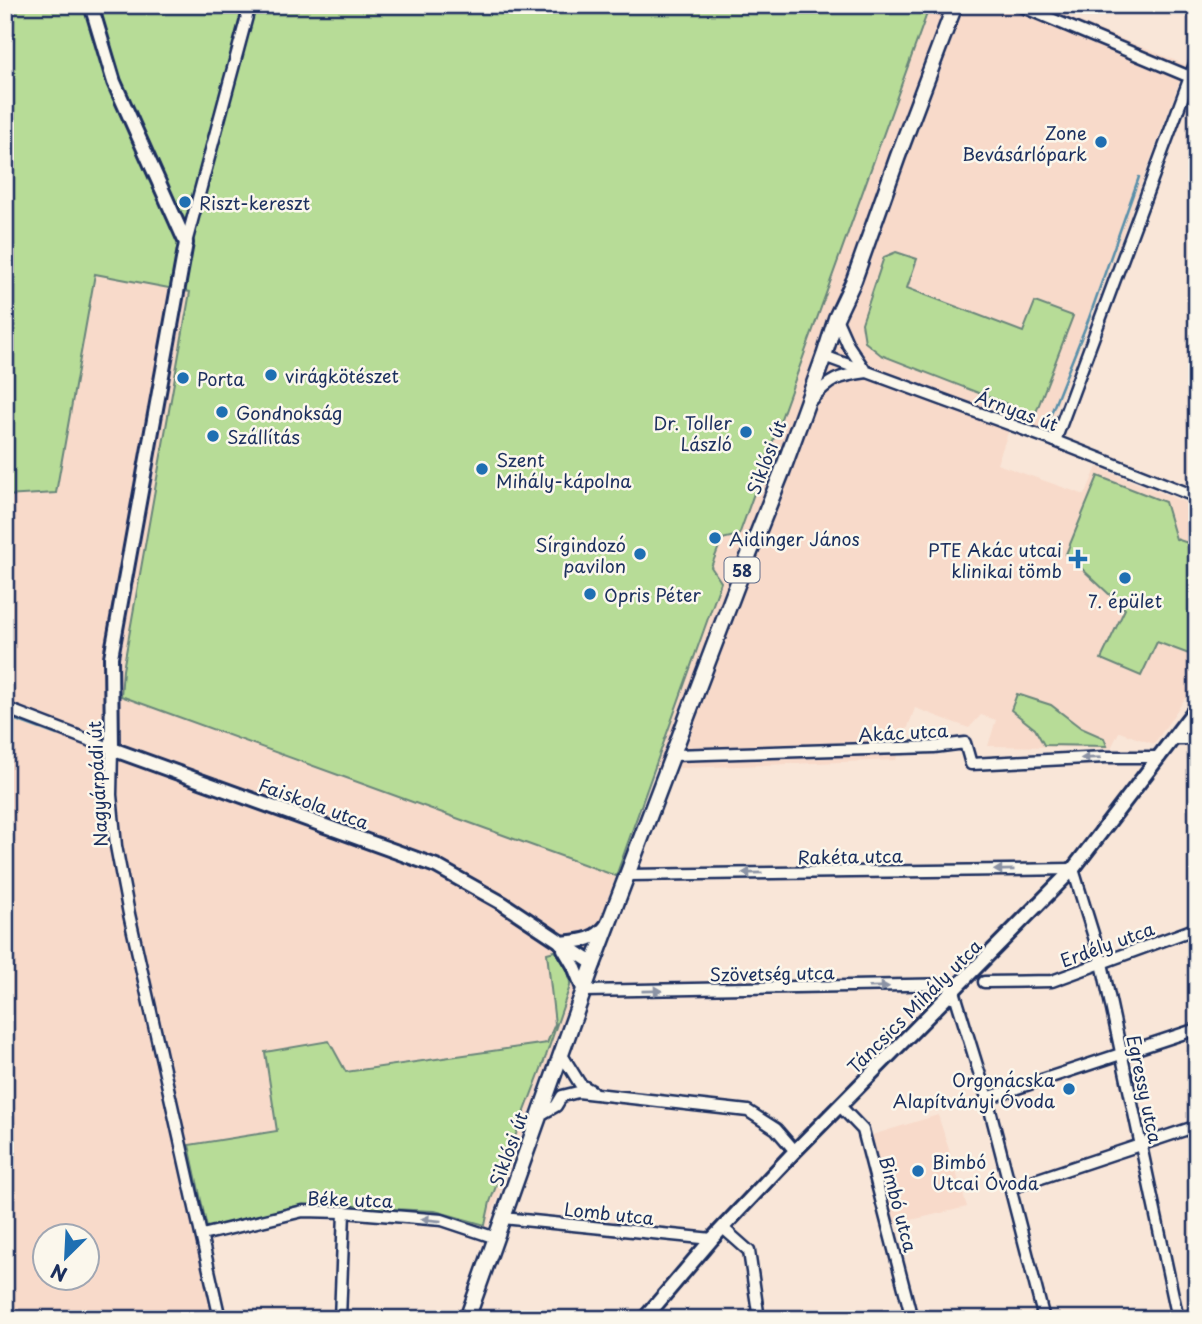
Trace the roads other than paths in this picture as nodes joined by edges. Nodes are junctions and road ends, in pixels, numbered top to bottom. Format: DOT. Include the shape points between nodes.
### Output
graph roads {
  1 [pos="91,5"];
  2 [pos="250,5"];
  3 [pos="955,5"];
  4 [pos="1018,5"];
  5 [pos="1196,61"];
  6 [pos="1190,76"];
  7 [pos="186,243"];
  8 [pos="836,317"];
  9 [pos="824,356"];
  10 [pos="867,372"];
  11 [pos="806,406"];
  12 [pos="1055,441"];
  13 [pos="1197,497"];
  14 [pos="1197,707"];
  15 [pos="5,708"];
  16 [pos="1197,738"];
  17 [pos="1174,739"];
  18 [pos="112,748"];
  19 [pos="674,755"];
  20 [pos="1160,757"];
  21 [pos="1073,869"];
  22 [pos="628,874"];
  23 [pos="610,921"];
  24 [pos="1197,928"];
  25 [pos="561,943"];
  26 [pos="1102,963"];
  27 [pos="593,964"];
  28 [pos="984,982"];
  29 [pos="957,988"];
  30 [pos="584,991"];
  31 [pos="1197,1029"];
  32 [pos="562,1055"];
  33 [pos="1121,1055"];
  34 [pos="613,1096"];
  35 [pos="987,1098"];
  36 [pos="840,1106"];
  37 [pos="540,1115"];
  38 [pos="1197,1126"];
  39 [pos="1141,1144"];
  40 [pos="795,1151"];
  41 [pos="1011,1188"];
  42 [pos="344,1212"];
  43 [pos="503,1218"];
  44 [pos="723,1228"];
  45 [pos="202,1235"];
  46 [pos="496,1238"];
  47 [pos="712,1239"];
  48 [pos="1197,1314"];
  49 [pos="220,1319"];
  50 [pos="340,1319"];
  51 [pos="467,1319"];
  52 [pos="644,1319"];
  53 [pos="758,1319"];
  54 [pos="912,1319"];
  55 [pos="1044,1319"];
  56 [pos="1178,1319"];
  57 [pos="1187,1319"];
  1 -- 7 [label="street" via="114,82"];
  2 -- 7 [label="street"];
  3 -- 8 [label="main road, Siklósi út / 58" via="854,280"];
  4 -- 6 [label="street"];
  5 -- 6 [label="street"];
  6 -- 12 [label="street"];
  7 -- 18 [label="street, Nagyárpádi út" via="111,657"];
  8 -- 9 [label="main road, Siklósi út / 58"];
  8 -- 10 [label="street"];
  9 -- 10 [label="street, Árnyas út"];
  9 -- 11 [label="main road, Siklósi út / 58"];
  10 -- 11 [label="street" via="828,382"];
  10 -- 12 [label="street, Árnyas út"];
  11 -- 19 [label="main road, Siklósi út / 58"];
  12 -- 13 [label="street, Árnyas út"];
  14 -- 17 [label="street, Táncsics Mihály utca"];
  15 -- 18 [label="street, Faiskola utca"];
  16 -- 17 [label="street"];
  17 -- 20 [label="street, Táncsics Mihály utca"];
  18 -- 25 [label="street, Faiskola utca" via="436,866"];
  18 -- 45 [label="street, Nagyárpádi út" via="116,846"];
  20 -- 19 [label="street, Akác utca, one-way" via="971,764 965,743"];
  19 -- 22 [label="main road, Siklósi út / 58"];
  20 -- 21 [label="street, Táncsics Mihály utca"];
  21 -- 22 [label="street, Rakéta utca, one-way"];
  21 -- 26 [label="street, Egressy utca"];
  21 -- 29 [label="street, Táncsics Mihály utca"];
  22 -- 23 [label="main road, Siklósi út / 58"];
  23 -- 25 [label="street" via="599,935"];
  23 -- 27 [label="main road, 58"];
  24 -- 26 [label="street, Erdély utca"];
  25 -- 27 [label="street, Faiskola utca"];
  25 -- 30 [label="street"];
  26 -- 28 [label="street, Erdély utca" via="1052,981"];
  26 -- 33 [label="street, Egressy utca"];
  27 -- 30 [label="main road, 58"];
  30 -- 29 [label="street, Szövetség utca, one-way"];
  29 -- 35 [label="street"];
  29 -- 36 [label="street, Táncsics Mihály utca"];
  30 -- 32 [label="main road, Siklósi út / 58"];
  31 -- 33 [label="street"];
  32 -- 34 [label="street" via="580,1084"];
  32 -- 37 [label="main road, Siklósi út / 58"];
  33 -- 35 [label="street"];
  33 -- 39 [label="street, Egressy utca"];
  34 -- 37 [label="street" via="569,1093"];
  34 -- 40 [label="street" via="748,1111 776,1129"];
  35 -- 41 [label="street"];
  36 -- 40 [label="street, Táncsics Mihály utca"];
  36 -- 54 [label="street, Bimbó utca" via="863,1130"];
  37 -- 43 [label="main road, Siklósi út / 58"];
  38 -- 39 [label="street"];
  39 -- 41 [label="street"];
  39 -- 56 [label="street, Egressy utca"];
  40 -- 44 [label="street, Táncsics Mihály utca"];
  41 -- 55 [label="street"];
  42 -- 45 [label="street, Béke utca" via="303,1211"];
  46 -- 42 [label="street, Béke utca, one-way" via="442,1220"];
  42 -- 50 [label="street"];
  43 -- 46 [label="main road, Siklósi út / 58"];
  43 -- 47 [label="street, Lomb utca"];
  44 -- 47 [label="street, Táncsics Mihály utca"];
  44 -- 53 [label="street" via="749,1251"];
  45 -- 49 [label="street, Nagyárpádi út"];
  46 -- 51 [label="main road, Siklósi út / 58"];
  47 -- 52 [label="street, Táncsics Mihály utca"];
  48 -- 57 [label="street"];
}
